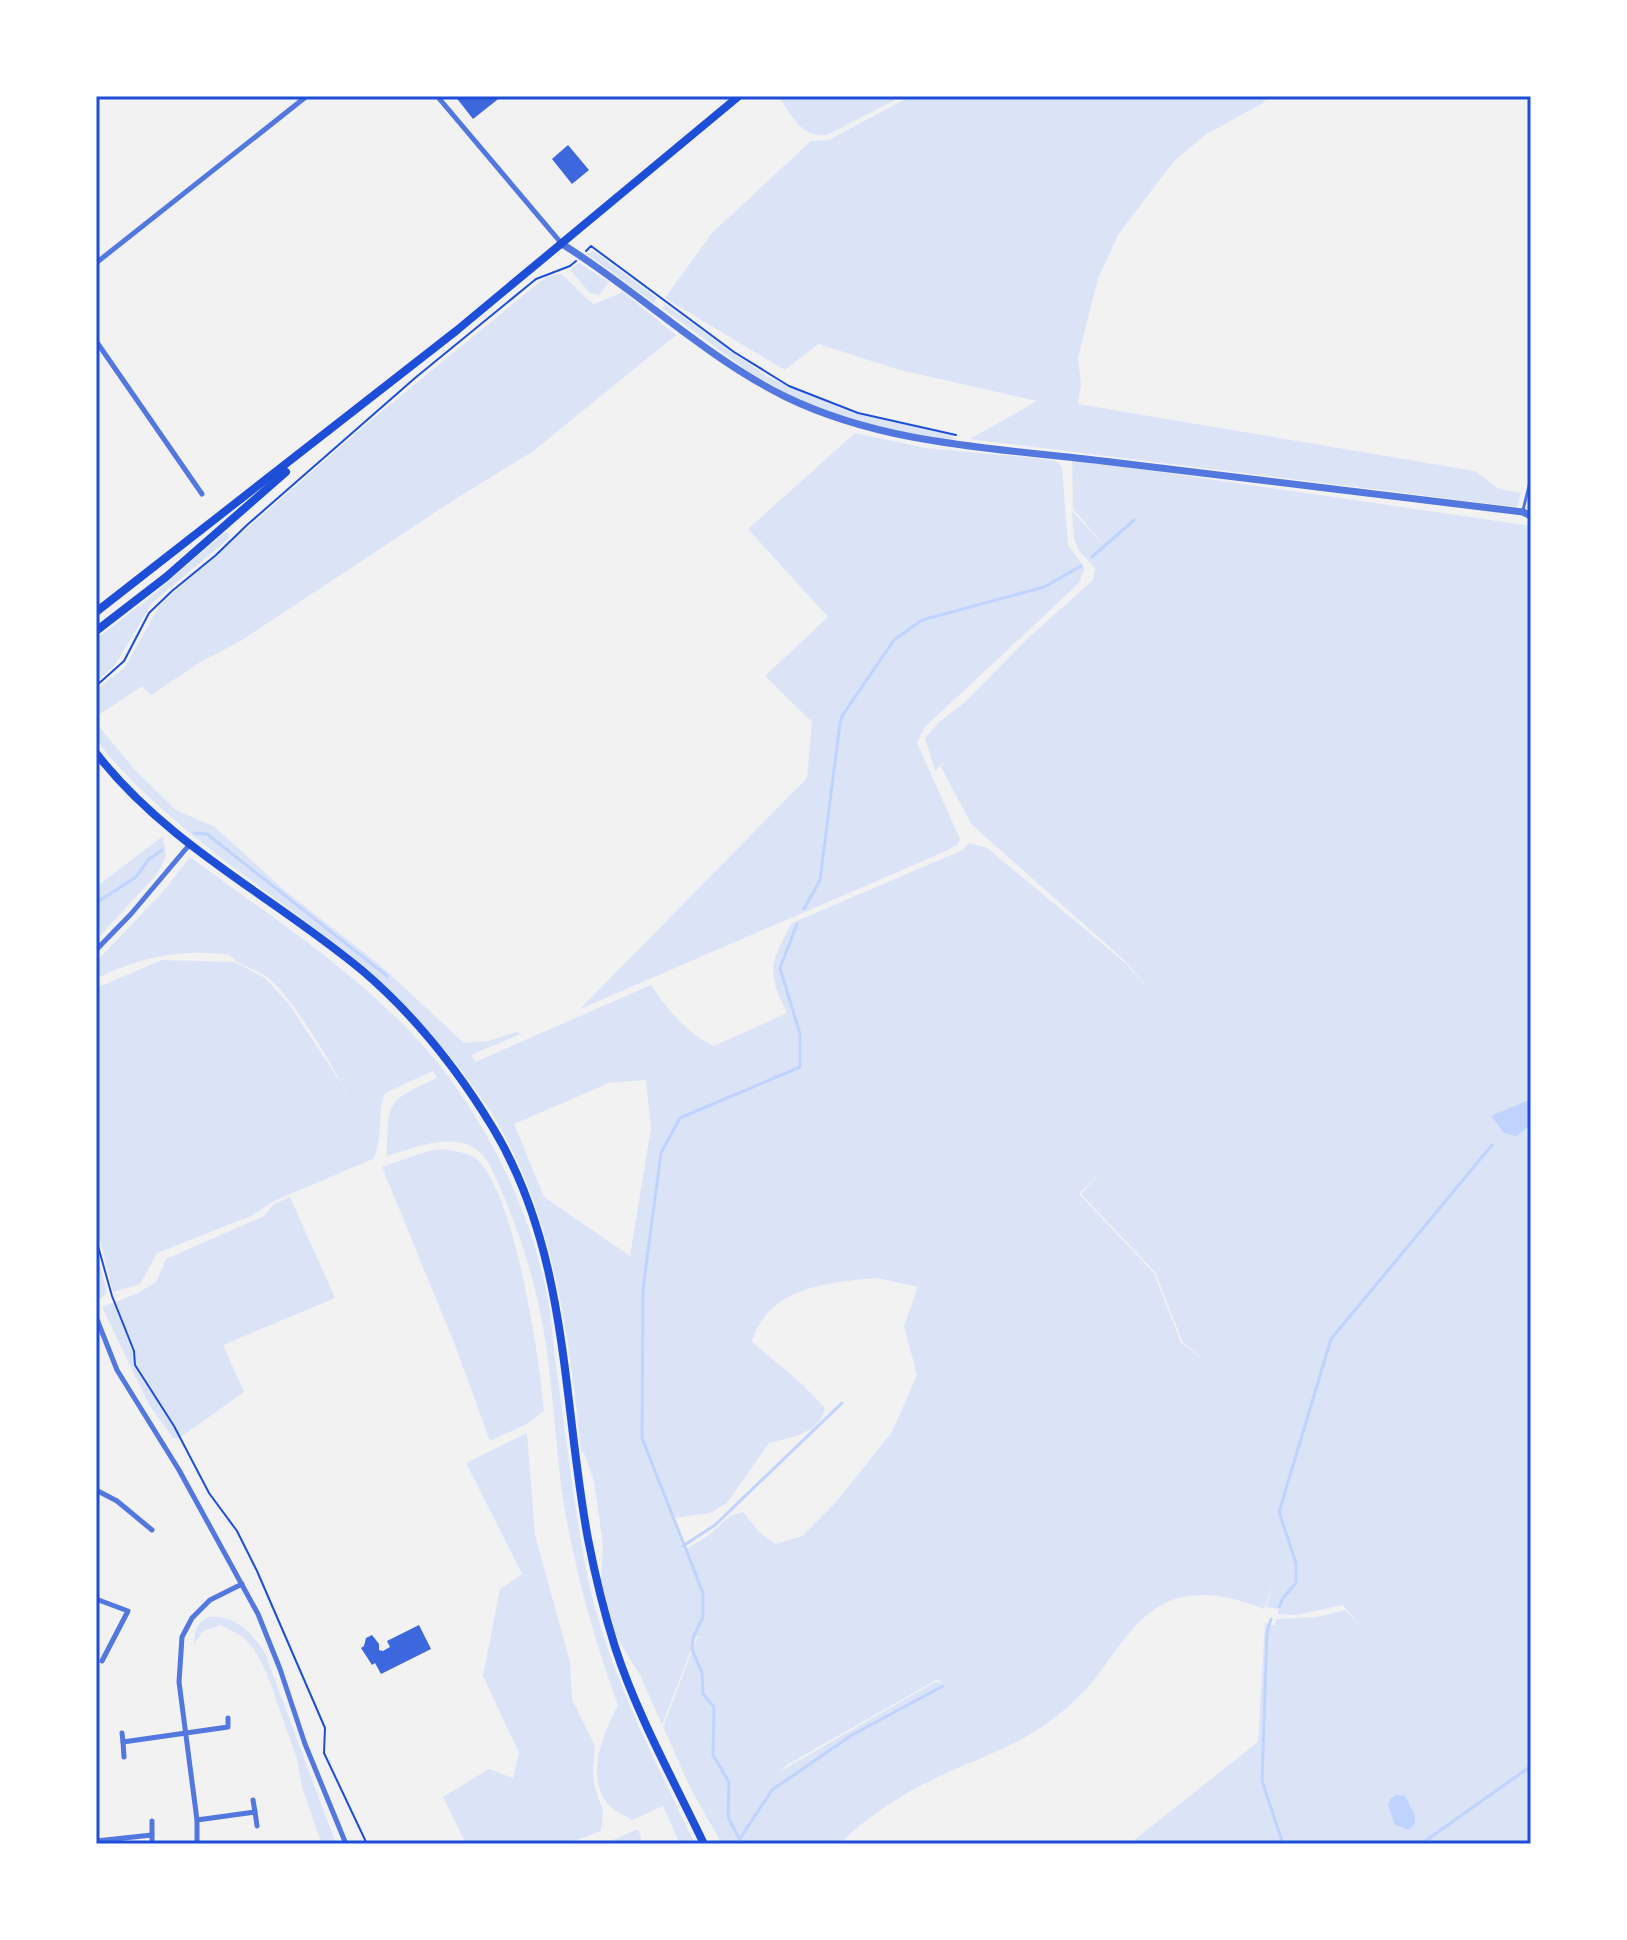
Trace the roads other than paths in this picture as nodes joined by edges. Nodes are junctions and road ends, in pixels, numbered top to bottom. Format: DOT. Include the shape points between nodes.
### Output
graph roads {
  1 [pos="307,96"];
  2 [pos="437,96"];
  3 [pos="739,96"];
  4 [pos="562,244"];
  5 [pos="96,263"];
  6 [pos="96,341"];
  7 [pos="355,412"];
  8 [pos="1531,478"];
  9 [pos="202,494"];
  10 [pos="1523,512"];
  11 [pos="1531,516"];
  12 [pos="96,612"];
  13 [pos="96,631"];
  14 [pos="96,753"];
  15 [pos="190,844"];
  16 [pos="96,950"];
  17 [pos="96,1317"];
  18 [pos="96,1490"];
  19 [pos="152,1530"];
  20 [pos="242,1584"];
  21 [pos="96,1599"];
  22 [pos="102,1661"];
  23 [pos="228,1718"];
  24 [pos="185,1732"];
  25 [pos="122,1733"];
  26 [pos="123,1742"];
  27 [pos="124,1757"];
  28 [pos="253,1800"];
  29 [pos="255,1812"];
  30 [pos="197,1820"];
  31 [pos="152,1821"];
  32 [pos="257,1826"];
  33 [pos="152,1835"];
  34 [pos="96,1841"];
  35 [pos="152,1844"];
  36 [pos="197,1844"];
  37 [pos="346,1844"];
  38 [pos="704,1844"];
  1 -- 5 [label="street"];
  2 -- 4 [label="street"];
  3 -- 4 [label="main road"];
  4 -- 7 [label="main road"];
  4 -- 10 [label="street" via="724,360 784,396 857,426 963,446"];
  6 -- 9 [label="street"];
  7 -- 12 [label="main road"];
  7 -- 13 [label="main road"];
  8 -- 10 [label="lane"];
  10 -- 11 [label="street"];
  14 -- 15 [label="main road" via="141,803"];
  15 -- 16 [label="street"];
  15 -- 38 [label="main road" via="387,994 433,1041 495,1131 531,1210 550,1275 588,1538 612,1638"];
  17 -- 20 [label="street" via="117,1370"];
  18 -- 19 [label="street"];
  20 -- 24 [label="street" via="210,1600 182,1637 179,1682"];
  20 -- 37 [label="street" via="271,1645"];
  21 -- 22 [label="street" via="128,1611"];
  23 -- 24 [label="street" via="229,1731"];
  24 -- 26 [label="street"];
  24 -- 30 [label="street"];
  25 -- 26 [label="street"];
  26 -- 27 [label="street"];
  28 -- 29 [label="street"];
  29 -- 30 [label="street"];
  29 -- 32 [label="street"];
  30 -- 36 [label="street"];
  31 -- 33 [label="street"];
  33 -- 34 [label="street"];
  33 -- 35 [label="street"];
}
